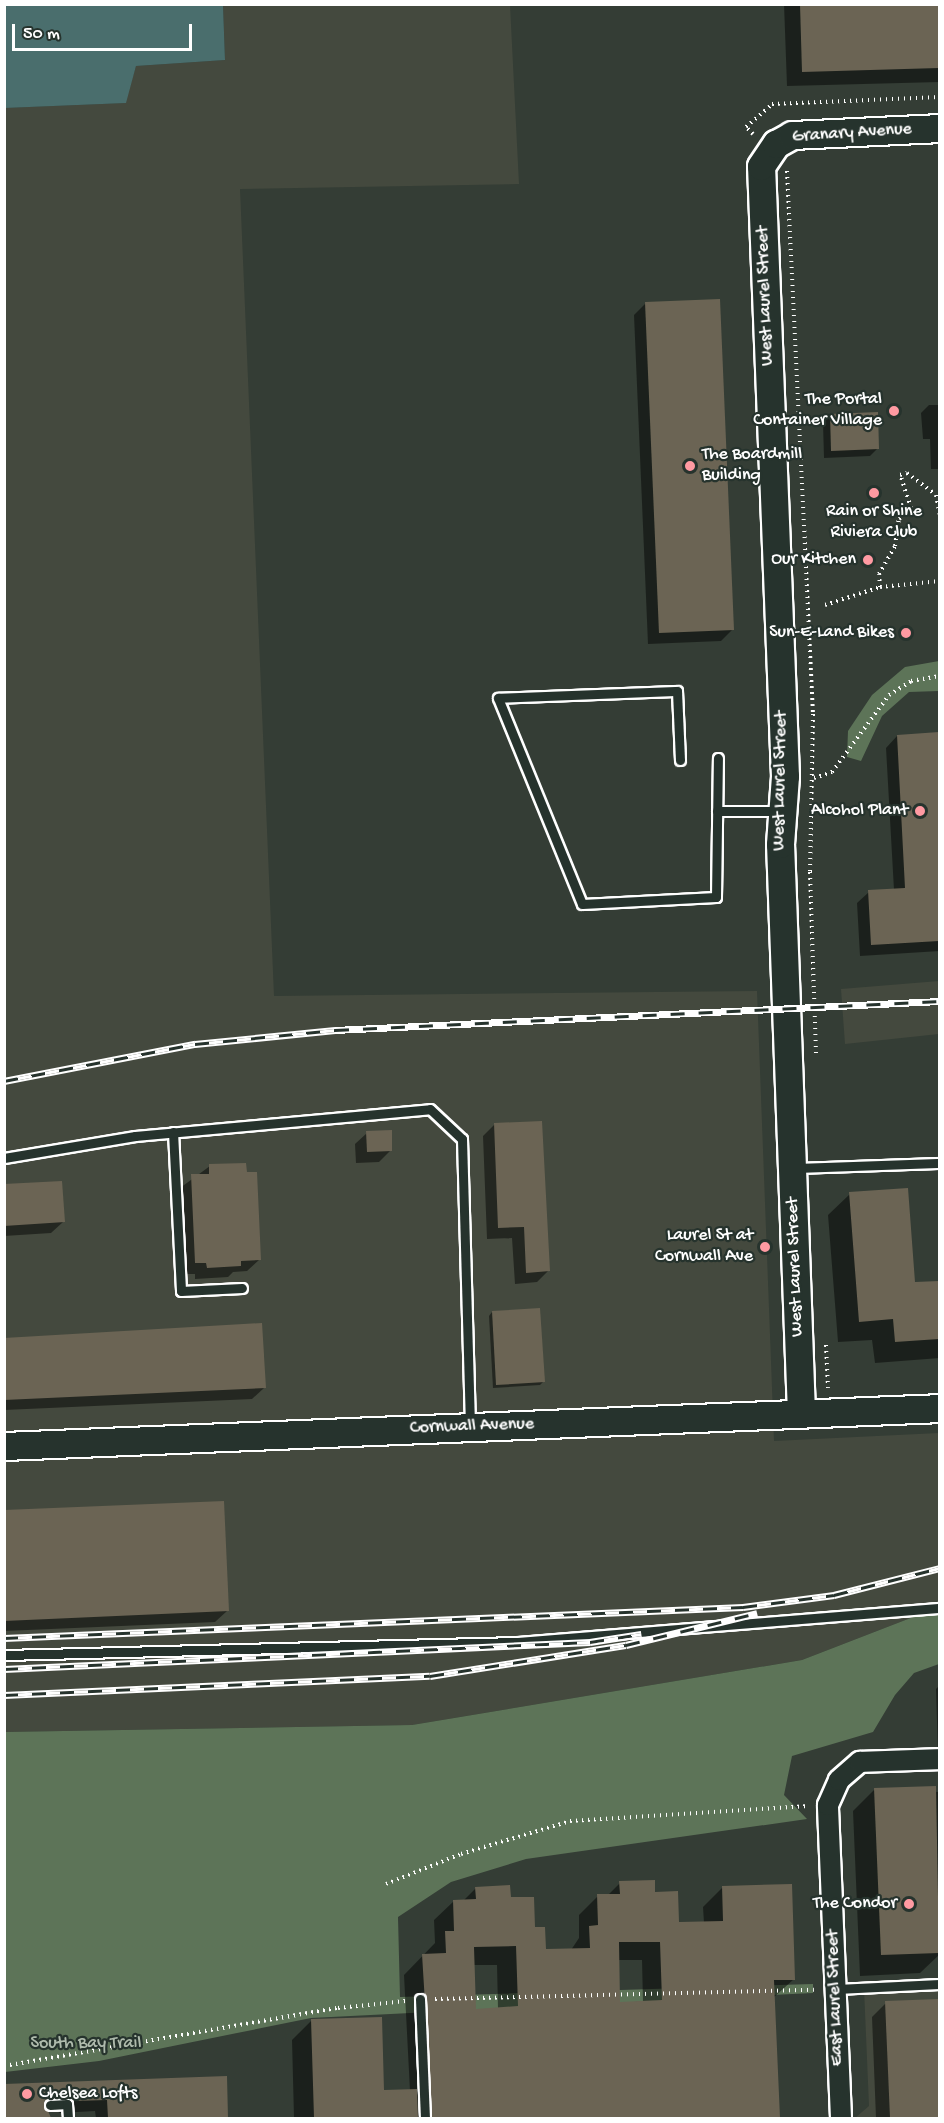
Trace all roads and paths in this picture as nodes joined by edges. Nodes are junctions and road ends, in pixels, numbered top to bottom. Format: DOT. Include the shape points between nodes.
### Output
graph roads {
  1 [pos="939,97"];
  2 [pos="746,127"];
  3 [pos="939,128"];
  4 [pos="769,151"];
  5 [pos="939,515"];
  6 [pos="939,581"];
  7 [pos="880,587"];
  8 [pos="825,605"];
  9 [pos="939,676"];
  10 [pos="718,758"];
  11 [pos="680,760"];
  12 [pos="814,778"];
  13 [pos="717,811"];
  14 [pos="783,812"];
  15 [pos="173,1132"];
  16 [pos="4,1158"];
  17 [pos="939,1163"];
  18 [pos="792,1168"];
  19 [pos="242,1288"];
  20 [pos="939,1407"];
  21 [pos="801,1413"];
  22 [pos="470,1427"];
  23 [pos="4,1446"];
  24 [pos="939,1608"];
  25 [pos="4,1655"];
  26 [pos="939,1759"];
  27 [pos="828,1805"];
  28 [pos="386,1884"];
  29 [pos="939,1984"];
  30 [pos="836,1989"];
  31 [pos="420,1999"];
  32 [pos="4,2066"];
  33 [pos="50,2105"];
  34 [pos="68,2118"];
  35 [pos="425,2118"];
  36 [pos="841,2118"];
  1 -- 2 [label="path" via="772,104"];
  3 -- 4 [label="street, Granary Avenue" via="792,135"];
  4 -- 14 [label="street, West Laurel Street" via="761,166 785,776"];
  5 -- 7 [label="path" via="936,495 907,473 900,475 911,508 899,519 895,546 879,574"];
  6 -- 7 [label="path"];
  7 -- 8 [label="path"];
  9 -- 12 [label="path" via="911,681 889,695 832,772"];
  10 -- 13 [label="lane"];
  11 -- 13 [label="lane" via="677,691 498,698 582,904 716,897"];
  13 -- 14 [label="lane"];
  14 -- 18 [label="street, West Laurel Street" via="782,896"];
  15 -- 16 [label="lane"];
  15 -- 19 [label="lane" via="181,1291"];
  15 -- 22 [label="lane" via="430,1109 462,1139"];
  17 -- 18 [label="lane"];
  18 -- 21 [label="street, West Laurel Street"];
  20 -- 21 [label="street, Cornwall Avenue"];
  21 -- 22 [label="street, Cornwall Avenue"];
  22 -- 23 [label="street, Cornwall Avenue"];
  24 -- 25 [label="lane" via="516,1642"];
  26 -- 27 [label="street" via="860,1762 839,1780"];
  27 -- 28 [label="path" via="570,1821 461,1854"];
  27 -- 30 [label="street, East Laurel Street"];
  29 -- 30 [label="lane"];
  30 -- 31 [label="path"];
  30 -- 36 [label="street, East Laurel Street"];
  31 -- 32 [label="path" via="338,2008"];
  31 -- 35 [label="lane"];
  33 -- 34 [label="lane" via="67,2104"];
}
